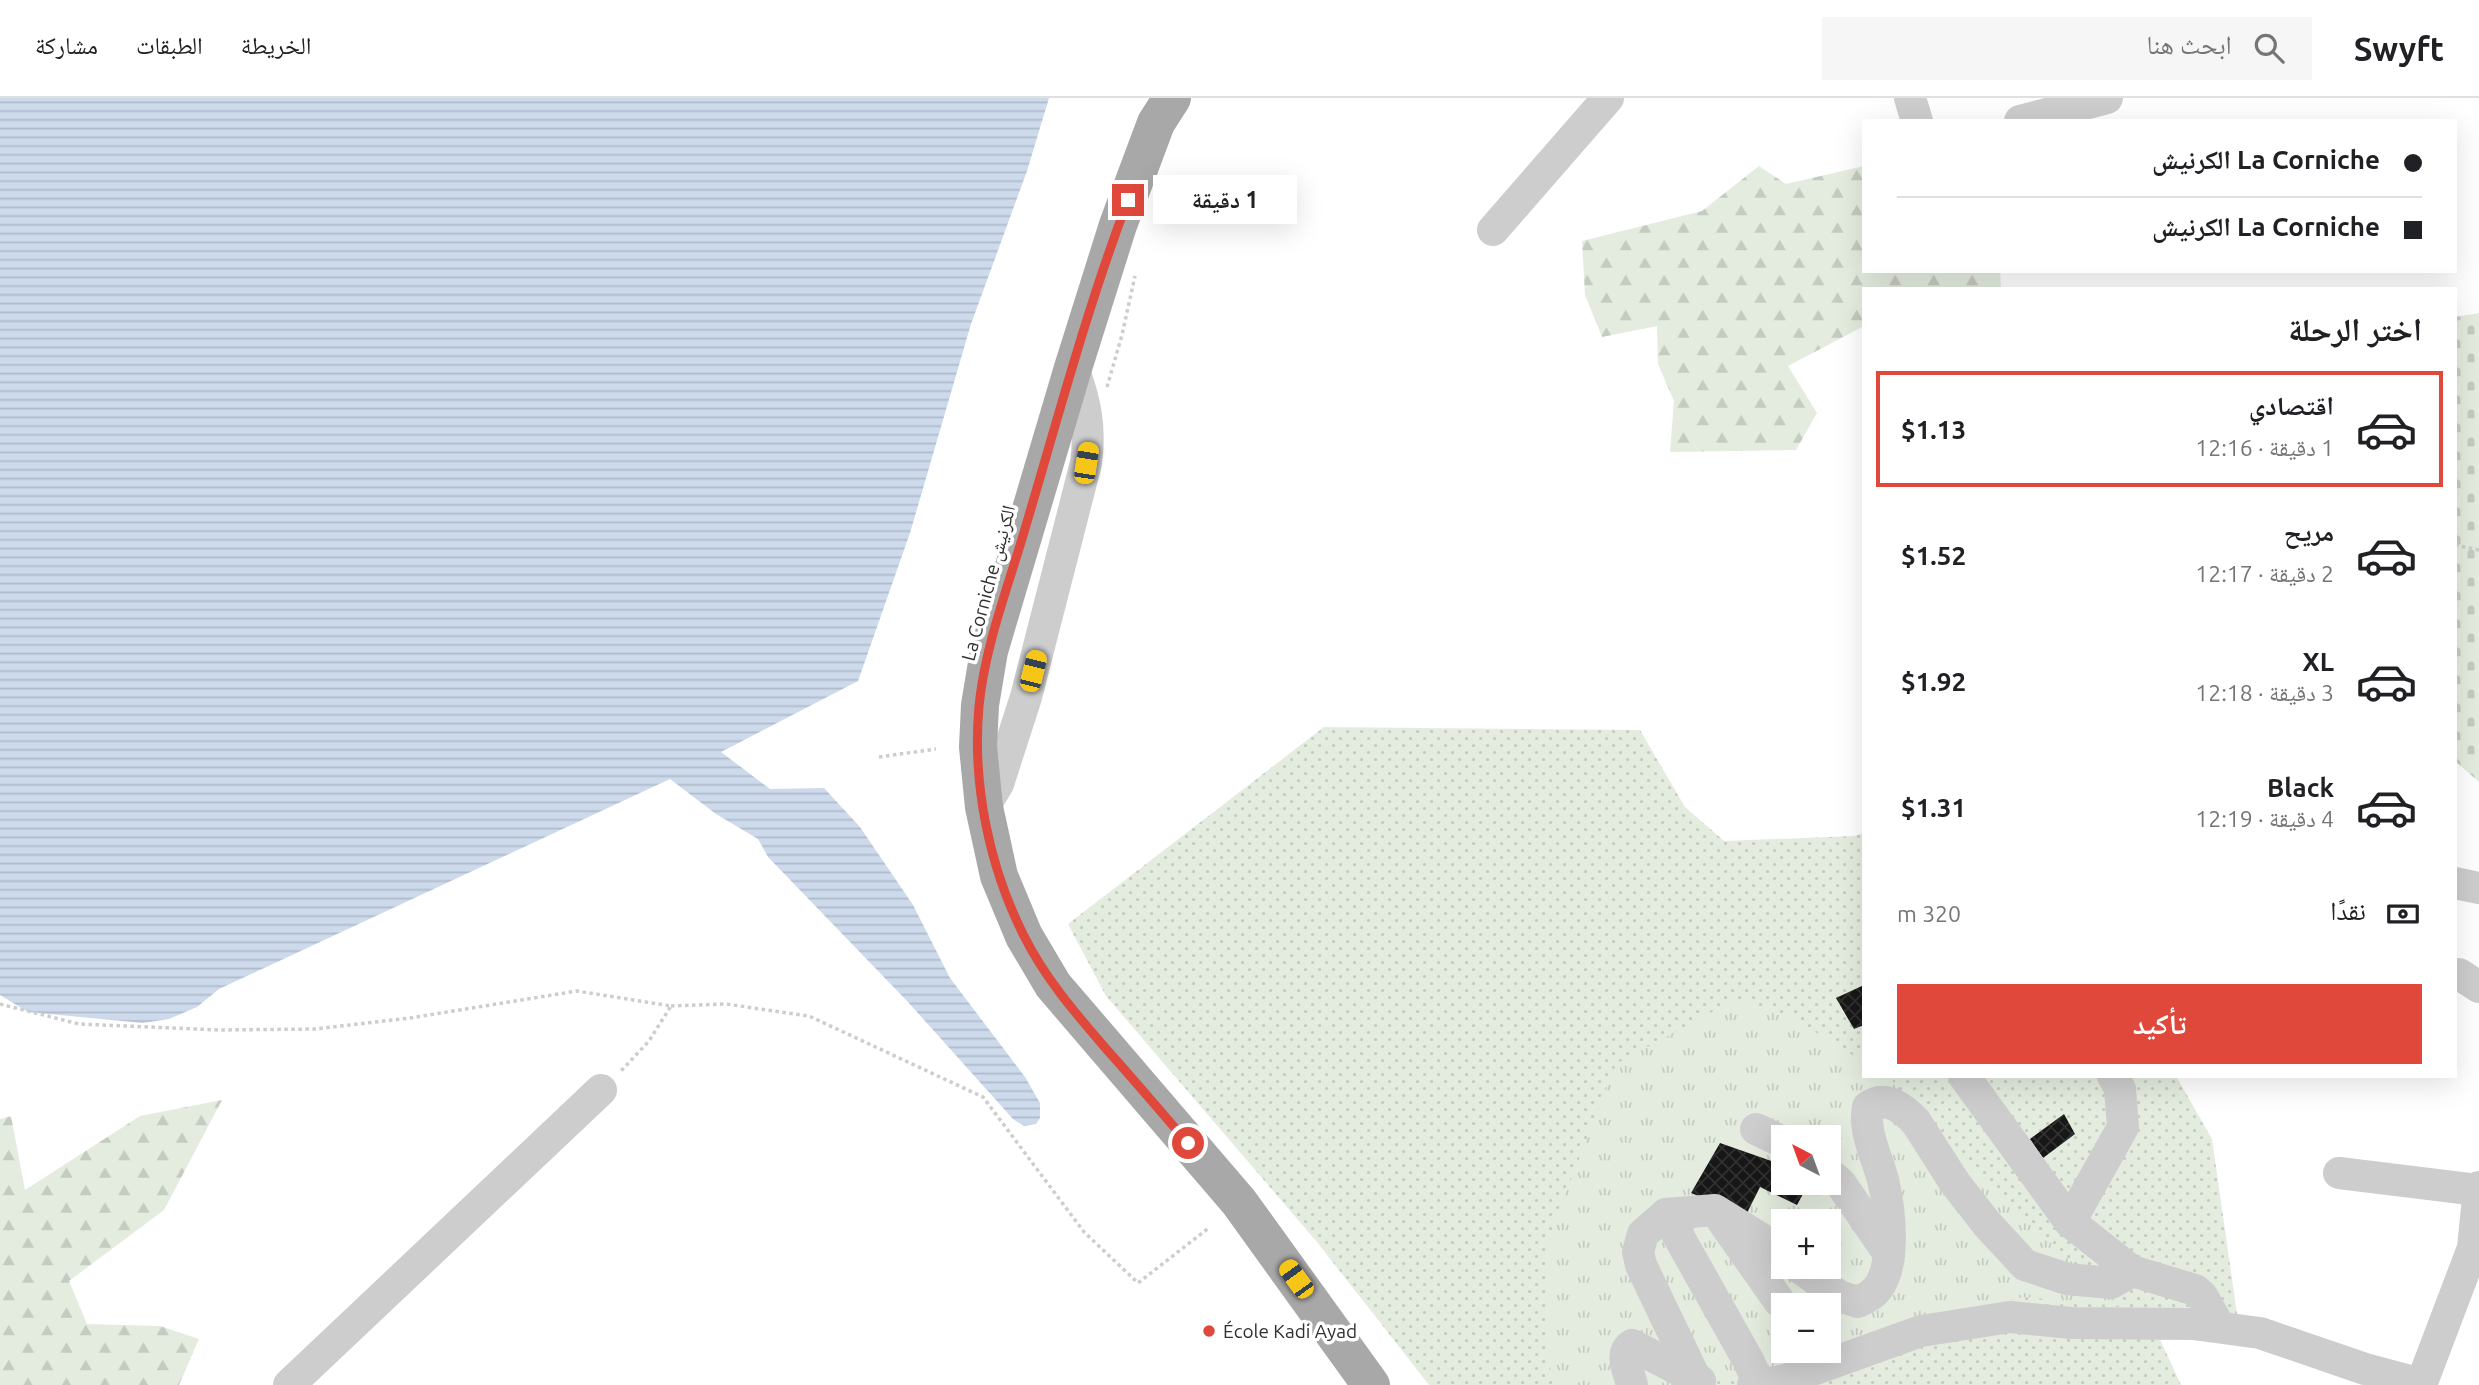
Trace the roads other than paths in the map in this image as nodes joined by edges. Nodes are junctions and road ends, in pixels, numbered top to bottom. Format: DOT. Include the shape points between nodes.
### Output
graph roads {
  1 [pos="1145,98"];
  2 [pos="1172,98"];
  3 [pos="1608,98"];
  4 [pos="1910,98"];
  5 [pos="2107,98"];
  6 [pos="1916,119"];
  7 [pos="2028,119"];
  8 [pos="1493,230"];
  9 [pos="2457,883"];
  10 [pos="2479,888"];
  11 [pos="1965,1078"];
  12 [pos="2114,1078"];
  13 [pos="601,1090"];
  14 [pos="2339,1173"];
  15 [pos="1841,1184"];
  16 [pos="2479,1188"];
  17 [pos="1715,1210"];
  18 [pos="1666,1214"];
  19 [pos="2070,1222"];
  20 [pos="1771,1247"];
  21 [pos="2476,1250"];
  22 [pos="1889,1254"];
  23 [pos="2132,1271"];
  24 [pos="1815,1279"];
  25 [pos="1773,1293"];
  26 [pos="2219,1326"];
  27 [pos="1705,1381"];
  28 [pos="1759,1384"];
  29 [pos="289,1385"];
  30 [pos="1343,1385"];
  31 [pos="1371,1385"];
  32 [pos="1632,1385"];
  33 [pos="1753,1385"];
  34 [pos="2421,1385"];
  1 -- 30 [label="main road, La Corniche الكرنيش" via="1135,113 1104,199 963,671 956,712 961,805 985,901 1002,946 1023,982 1243,1240"];
  2 -- 31 [label="main road, La Corniche الكرنيش" via="1156,123 1118,225 989,651 979,705 984,807 999,876 1024,936 1053,985 1239,1202"];
  3 -- 8 [label="street"];
  4 -- 6 [label="street"];
  5 -- 7 [label="street"];
  9 -- 10 [label="street"];
  11 -- 19 [label="street"];
  12 -- 19 [label="street" via="2120,1089 2123,1127"];
  13 -- 29 [label="street"];
  14 -- 16 [label="street"];
  15 -- 22 [label="street"];
  16 -- 21 [label="street"];
  17 -- 18 [label="street"];
  17 -- 20 [label="street"];
  17 -- 25 [label="street"];
  18 -- 27 [label="street" via="1643,1234 1641,1265"];
  18 -- 28 [label="street"];
  19 -- 23 [label="street"];
  21 -- 34 [label="street"];
  22 -- 23 [label="street" via="1884,1183 1866,1119 1868,1107 1881,1101 1916,1122 1955,1183 2025,1265 2067,1279 2112,1283"];
  22 -- 24 [label="street" via="1874,1293 1858,1302 1839,1296"];
  23 -- 26 [label="street" via="2195,1290"];
  26 -- 28 [label="street" via="2010,1317 1922,1331 1782,1381"];
  26 -- 34 [label="street" via="2260,1333"];
  27 -- 32 [label="street" via="1632,1345 1624,1354"];
  28 -- 33 [label="street"];
}
